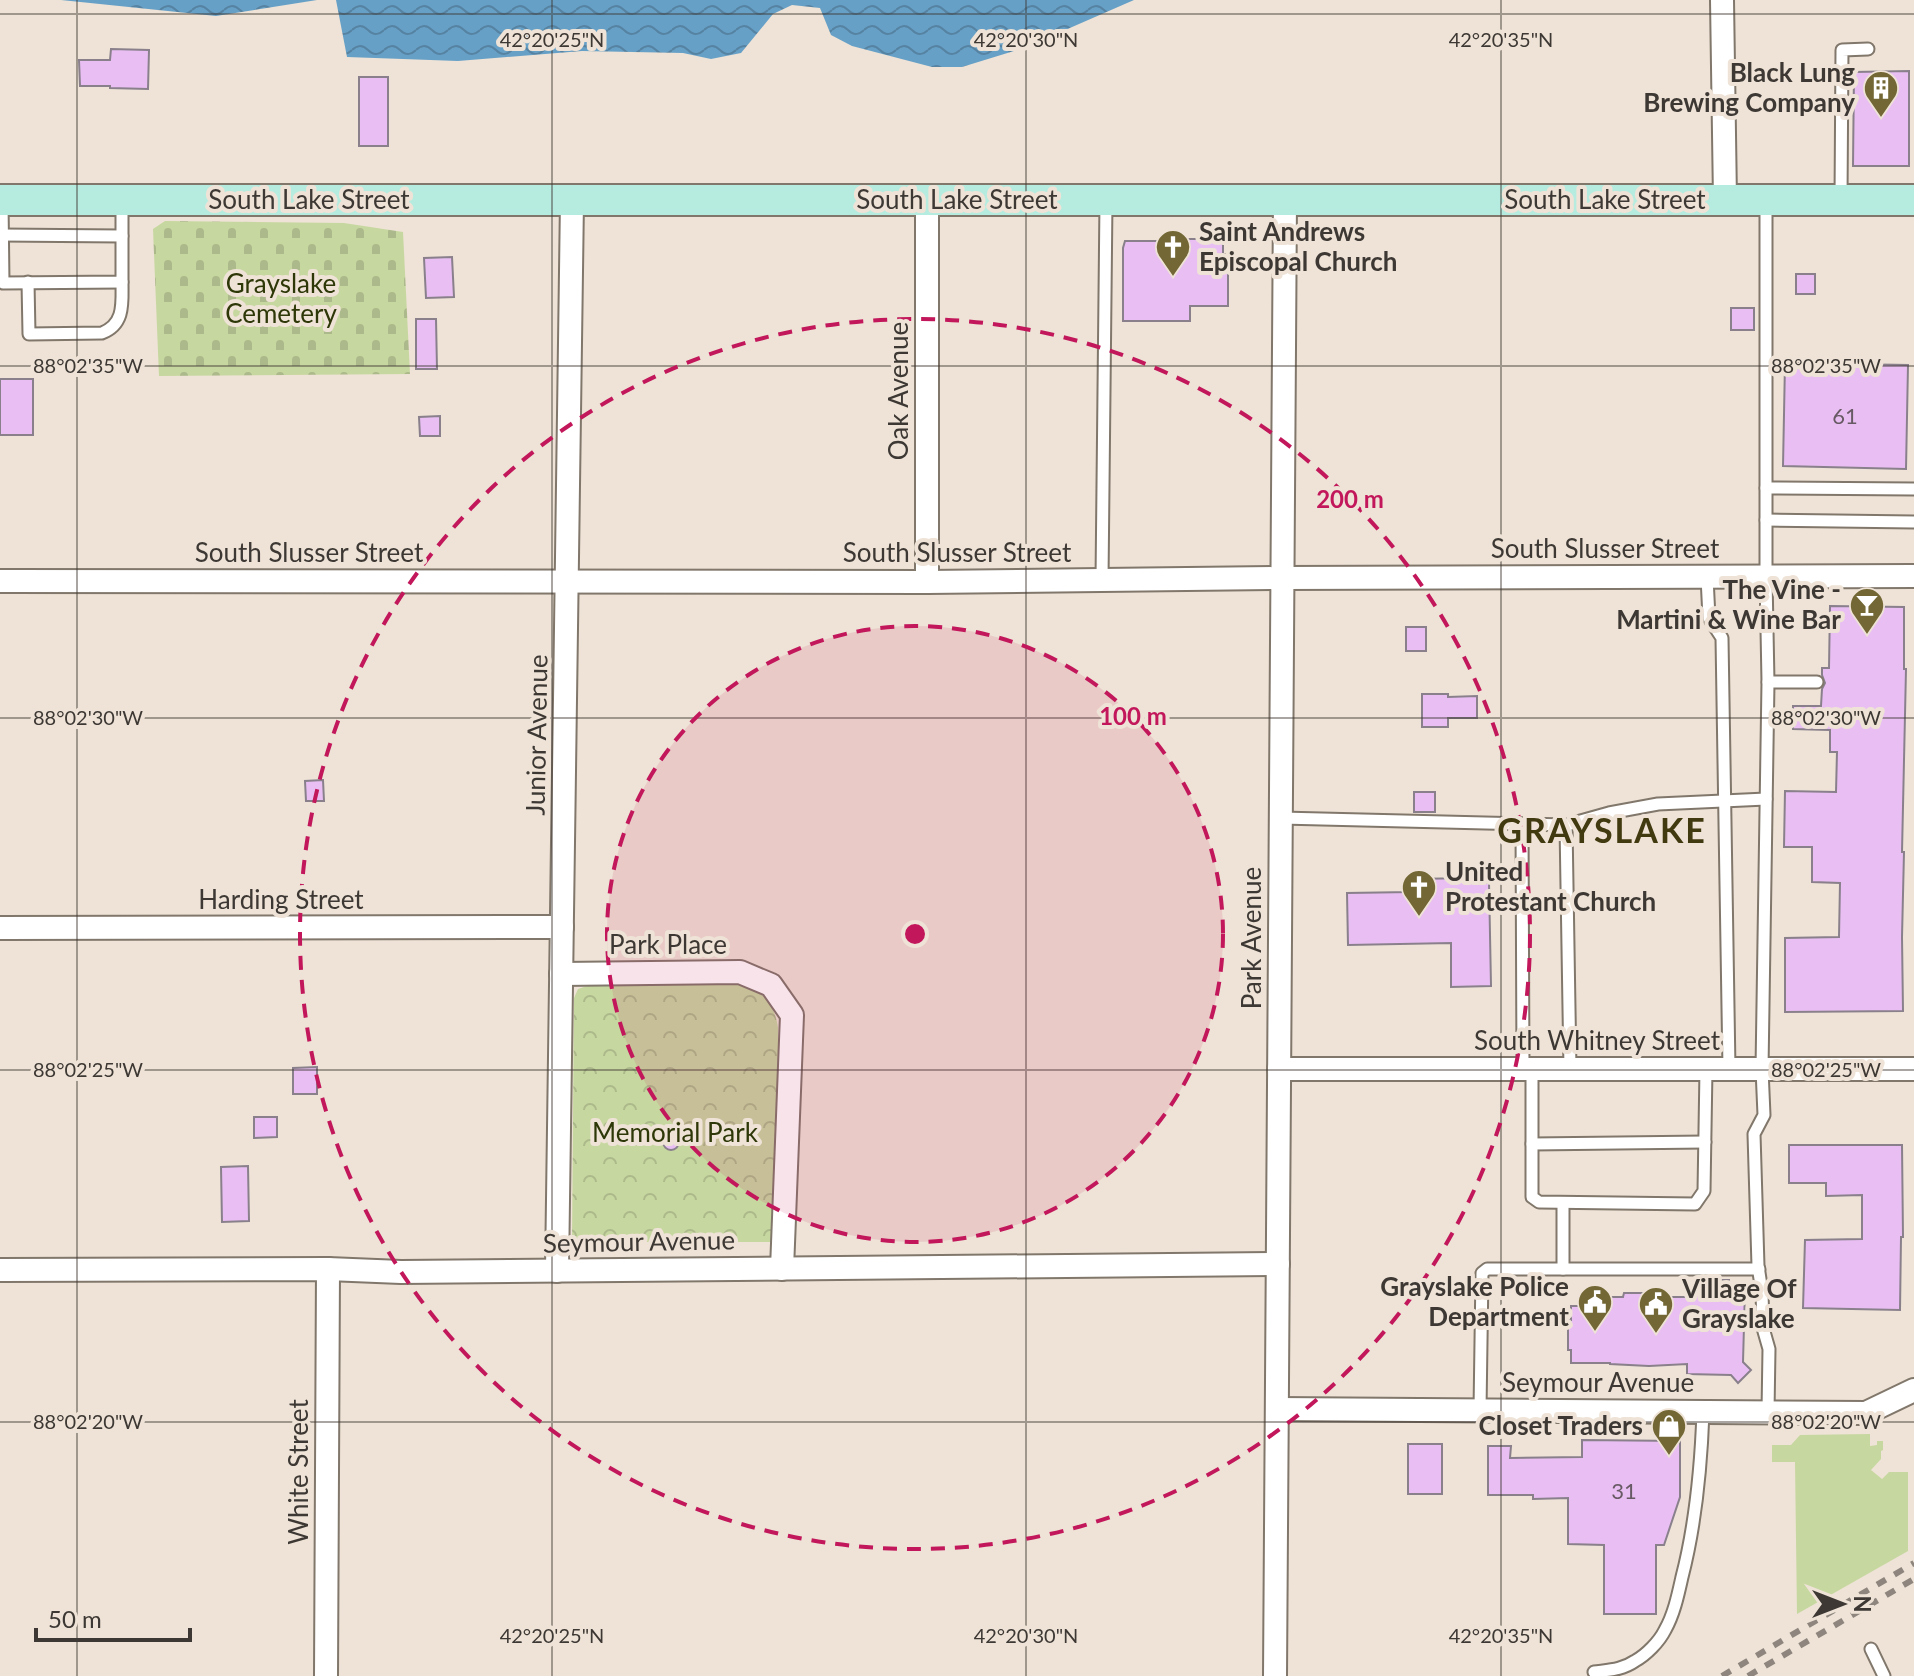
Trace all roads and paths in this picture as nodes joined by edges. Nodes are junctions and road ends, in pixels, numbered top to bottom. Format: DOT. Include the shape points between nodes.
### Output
graph roads {
  1 [pos="1722,0"];
  2 [pos="1868,49"];
  3 [pos="1,200"];
  4 [pos="122,200"];
  5 [pos="572,200"];
  6 [pos="927,200"];
  7 [pos="1106,200"];
  8 [pos="1285,200"];
  9 [pos="1725,200"];
  10 [pos="1766,200"];
  11 [pos="1841,200"];
  12 [pos="1914,200"];
  13 [pos="1,235"];
  14 [pos="122,236"];
  15 [pos="28,282"];
  16 [pos="122,282"];
  17 [pos="2,283"];
  18 [pos="1766,488"];
  19 [pos="1914,489"];
  20 [pos="1766,520"];
  21 [pos="1914,522"];
  22 [pos="1914,576"];
  23 [pos="1707,577"];
  24 [pos="1766,577"];
  25 [pos="1283,578"];
  26 [pos="1102,580"];
  27 [pos="0,581"];
  28 [pos="567,581"];
  29 [pos="927,582"];
  30 [pos="1768,682"];
  31 [pos="1817,682"];
  32 [pos="1766,799"];
  33 [pos="1725,801"];
  34 [pos="1281,818"];
  35 [pos="1522,824"];
  36 [pos="1566,825"];
  37 [pos="562,927"];
  38 [pos="0,928"];
  39 [pos="561,974"];
  40 [pos="1279,1069"];
  41 [pos="1528,1069"];
  42 [pos="1570,1069"];
  43 [pos="1706,1069"];
  44 [pos="1729,1069"];
  45 [pos="1762,1069"];
  46 [pos="1914,1069"];
  47 [pos="1705,1142"];
  48 [pos="1532,1144"];
  49 [pos="1563,1203"];
  50 [pos="1278,1264"];
  51 [pos="328,1269"];
  52 [pos="782,1269"];
  53 [pos="1563,1269"];
  54 [pos="1759,1269"];
  55 [pos="0,1270"];
  56 [pos="557,1271"];
  57 [pos="1914,1390"];
  58 [pos="1277,1409"];
  59 [pos="1480,1410"];
  60 [pos="1703,1412"];
  61 [pos="1768,1412"];
  62 [pos="1871,1649"];
  63 [pos="1594,1672"];
  64 [pos="326,1676"];
  65 [pos="1275,1676"];
  66 [pos="1884,1676"];
  1 -- 9 [label="street"];
  2 -- 11 [label="lane" via="1842,50"];
  3 -- 4 [label="street, South Lake Street"];
  3 -- 13 [label="lane"];
  4 -- 5 [label="street, South Lake Street"];
  4 -- 14 [label="lane"];
  5 -- 6 [label="street, South Lake Street"];
  5 -- 28 [label="street, Junior Avenue"];
  6 -- 7 [label="street, South Lake Street"];
  6 -- 29 [label="street, Oak Avenue"];
  7 -- 8 [label="street, South Lake Street"];
  7 -- 26 [label="lane"];
  8 -- 9 [label="street, South Lake Street"];
  8 -- 25 [label="street, Park Avenue"];
  9 -- 10 [label="street, South Lake Street"];
  10 -- 11 [label="street, South Lake Street"];
  10 -- 18 [label="lane"];
  11 -- 12 [label="street, South Lake Street"];
  13 -- 14 [label="lane"];
  13 -- 17 [label="lane"];
  14 -- 16 [label="lane"];
  15 -- 16 [label="lane"];
  15 -- 16 [label="lane" via="29,334 113,329 122,304"];
  15 -- 17 [label="lane"];
  18 -- 19 [label="lane"];
  18 -- 20 [label="lane"];
  20 -- 21 [label="lane"];
  20 -- 24 [label="lane"];
  22 -- 24 [label="street, South Slusser Street"];
  23 -- 24 [label="street, South Slusser Street"];
  23 -- 25 [label="street, South Slusser Street"];
  23 -- 33 [label="lane" via="1709,618 1722,638"];
  24 -- 30 [label="lane"];
  25 -- 26 [label="street, South Slusser Street"];
  25 -- 34 [label="street, Park Avenue"];
  26 -- 29 [label="street, South Slusser Street"];
  27 -- 28 [label="street, South Slusser Street"];
  28 -- 29 [label="street, South Slusser Street"];
  28 -- 37 [label="street, Junior Avenue"];
  30 -- 31 [label="lane"];
  30 -- 32 [label="lane"];
  32 -- 33 [label="lane"];
  32 -- 45 [label="lane"];
  33 -- 36 [label="lane" via="1658,804"];
  33 -- 44 [label="lane"];
  34 -- 35 [label="lane"];
  34 -- 40 [label="street, Park Avenue"];
  35 -- 36 [label="lane"];
  35 -- 41 [label="lane"];
  36 -- 42 [label="lane"];
  37 -- 38 [label="street, Harding Street"];
  37 -- 39 [label="street, Junior Avenue"];
  39 -- 52 [label="street, Park Place" via="740,972 771,985 792,1015"];
  39 -- 56 [label="street, Junior Avenue"];
  40 -- 41 [label="street, South Whitney Street"];
  40 -- 50 [label="street, Park Avenue"];
  41 -- 42 [label="street, South Whitney Street"];
  41 -- 48 [label="lane"];
  42 -- 43 [label="street, South Whitney Street"];
  43 -- 44 [label="street, South Whitney Street"];
  43 -- 47 [label="lane"];
  44 -- 45 [label="street, South Whitney Street"];
  45 -- 46 [label="street, South Whitney Street"];
  45 -- 54 [label="lane" via="1764,1115 1754,1134"];
  47 -- 48 [label="lane"];
  47 -- 49 [label="lane" via="1704,1191 1695,1204"];
  48 -- 49 [label="lane" via="1532,1197"];
  49 -- 53 [label="lane"];
  50 -- 52 [label="street, Seymour Avenue"];
  50 -- 58 [label="street, Park Avenue"];
  51 -- 55 [label="street, Seymour Avenue"];
  51 -- 56 [label="street, Seymour Avenue"];
  51 -- 64 [label="street, White Street"];
  52 -- 56 [label="street, Seymour Avenue"];
  53 -- 54 [label="lane"];
  53 -- 59 [label="lane" via="1482,1273"];
  54 -- 61 [label="lane" via="1769,1349"];
  57 -- 61 [label="street, Seymour Avenue" via="1866,1413"];
  58 -- 59 [label="street, Seymour Avenue"];
  58 -- 65 [label="street, Park Avenue"];
  59 -- 60 [label="street, Seymour Avenue"];
  60 -- 61 [label="street, Seymour Avenue"];
  60 -- 63 [label="lane" via="1692,1536 1666,1629 1638,1660"];
  62 -- 66 [label="lane"];
}
